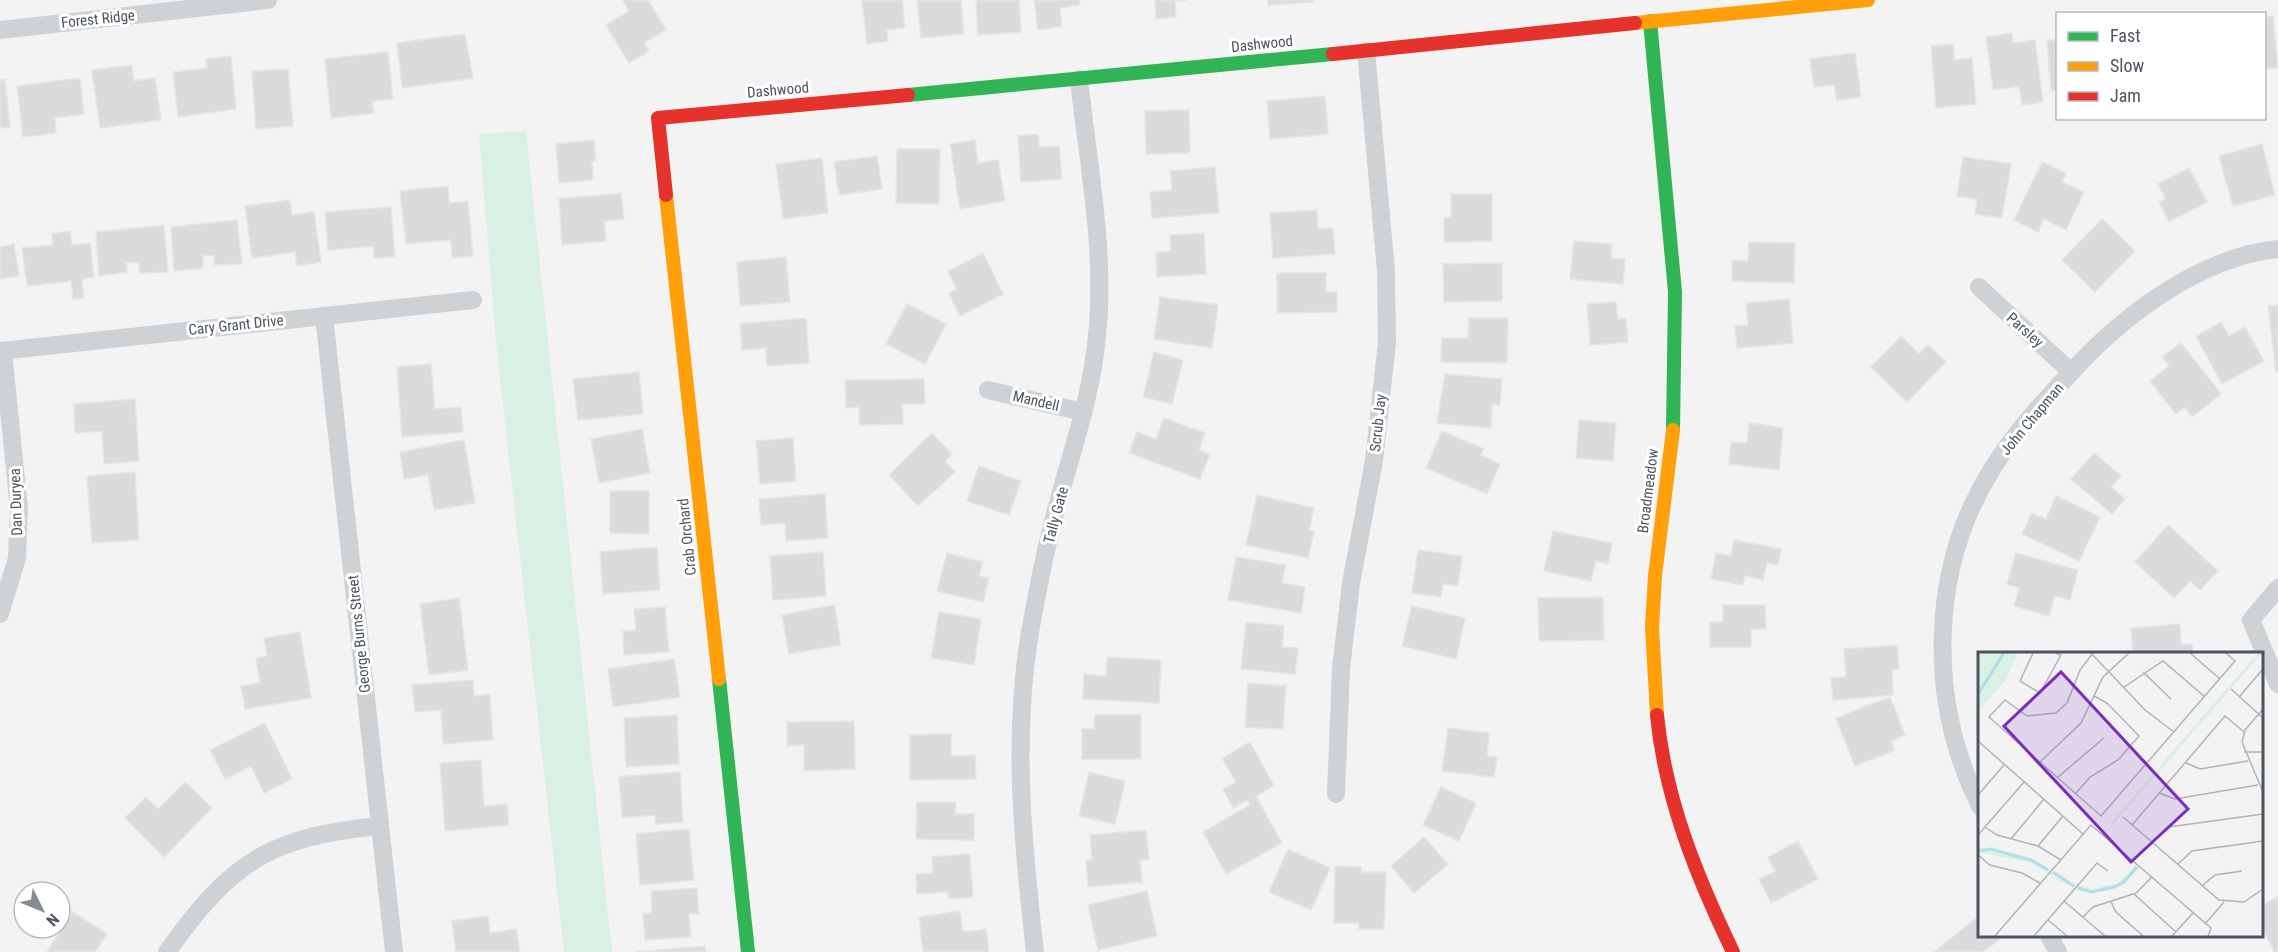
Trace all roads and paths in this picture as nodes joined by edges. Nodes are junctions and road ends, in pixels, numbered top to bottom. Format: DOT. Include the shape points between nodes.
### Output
graph roads {
  1 [pos="268,0"];
  2 [pos="1868,0"];
  3 [pos="1650,21"];
  4 [pos="0,30"];
  5 [pos="1366,51"];
  6 [pos="1080,80"];
  7 [pos="658,118"];
  8 [pos="2278,249"];
  9 [pos="1978,287"];
  10 [pos="473,300"];
  11 [pos="324,316"];
  12 [pos="1,351"];
  13 [pos="2071,372"];
  14 [pos="988,390"];
  15 [pos="1083,412"];
  16 [pos="2278,588"];
  17 [pos="0,614"];
  18 [pos="2278,684"];
  19 [pos="1336,794"];
  20 [pos="1978,801"];
  21 [pos="380,826"];
  22 [pos="2050,937"];
  23 [pos="167,952"];
  24 [pos="394,952"];
  25 [pos="748,952"];
  26 [pos="1035,952"];
  27 [pos="1732,952"];
  28 [pos="2058,952"];
  1 -- 4 [label="street, Forest Ridge"];
  2 -- 3 [label="street, Dashwood"];
  3 -- 5 [label="street, Dashwood"];
  3 -- 27 [label="street, Broadmeadow" via="1675,294 1673,424 1651,642 1655,709 1683,839 1706,901"];
  5 -- 6 [label="street, Dashwood"];
  5 -- 19 [label="street, Scrub Jay" via="1386,271 1387,342 1374,460 1351,583 1341,669"];
  6 -- 7 [label="street, Dashwood"];
  6 -- 15 [label="street, Tally Gate" via="1099,293 1097,338"];
  7 -- 25 [label="street, Crab Orchard"];
  8 -- 13 [label="street, John Chapman" via="2236,259 2167,290 2106,334"];
  9 -- 13 [label="street, Parsley"];
  10 -- 11 [label="street, Cary Grant Drive"];
  11 -- 12 [label="street, Cary Grant Drive"];
  11 -- 21 [label="street, George Burns Street"];
  12 -- 17 [label="street, Dan Duryea" via="20,509 17,558"];
  13 -- 20 [label="street, John Chapman" via="2013,437 1993,468 1969,517 1952,570 1945,606 1943,679 1957,751"];
  14 -- 15 [label="street, Mandell"];
  15 -- 26 [label="street, Tally Gate" via="1050,534 1029,646 1021,736 1022,827"];
  16 -- 18 [label="street" via="2251,620"];
  21 -- 23 [label="street" via="302,838 260,856 207,898"];
  21 -- 24 [label="street, George Burns Street"];
  22 -- 28 [label="street"];
}
